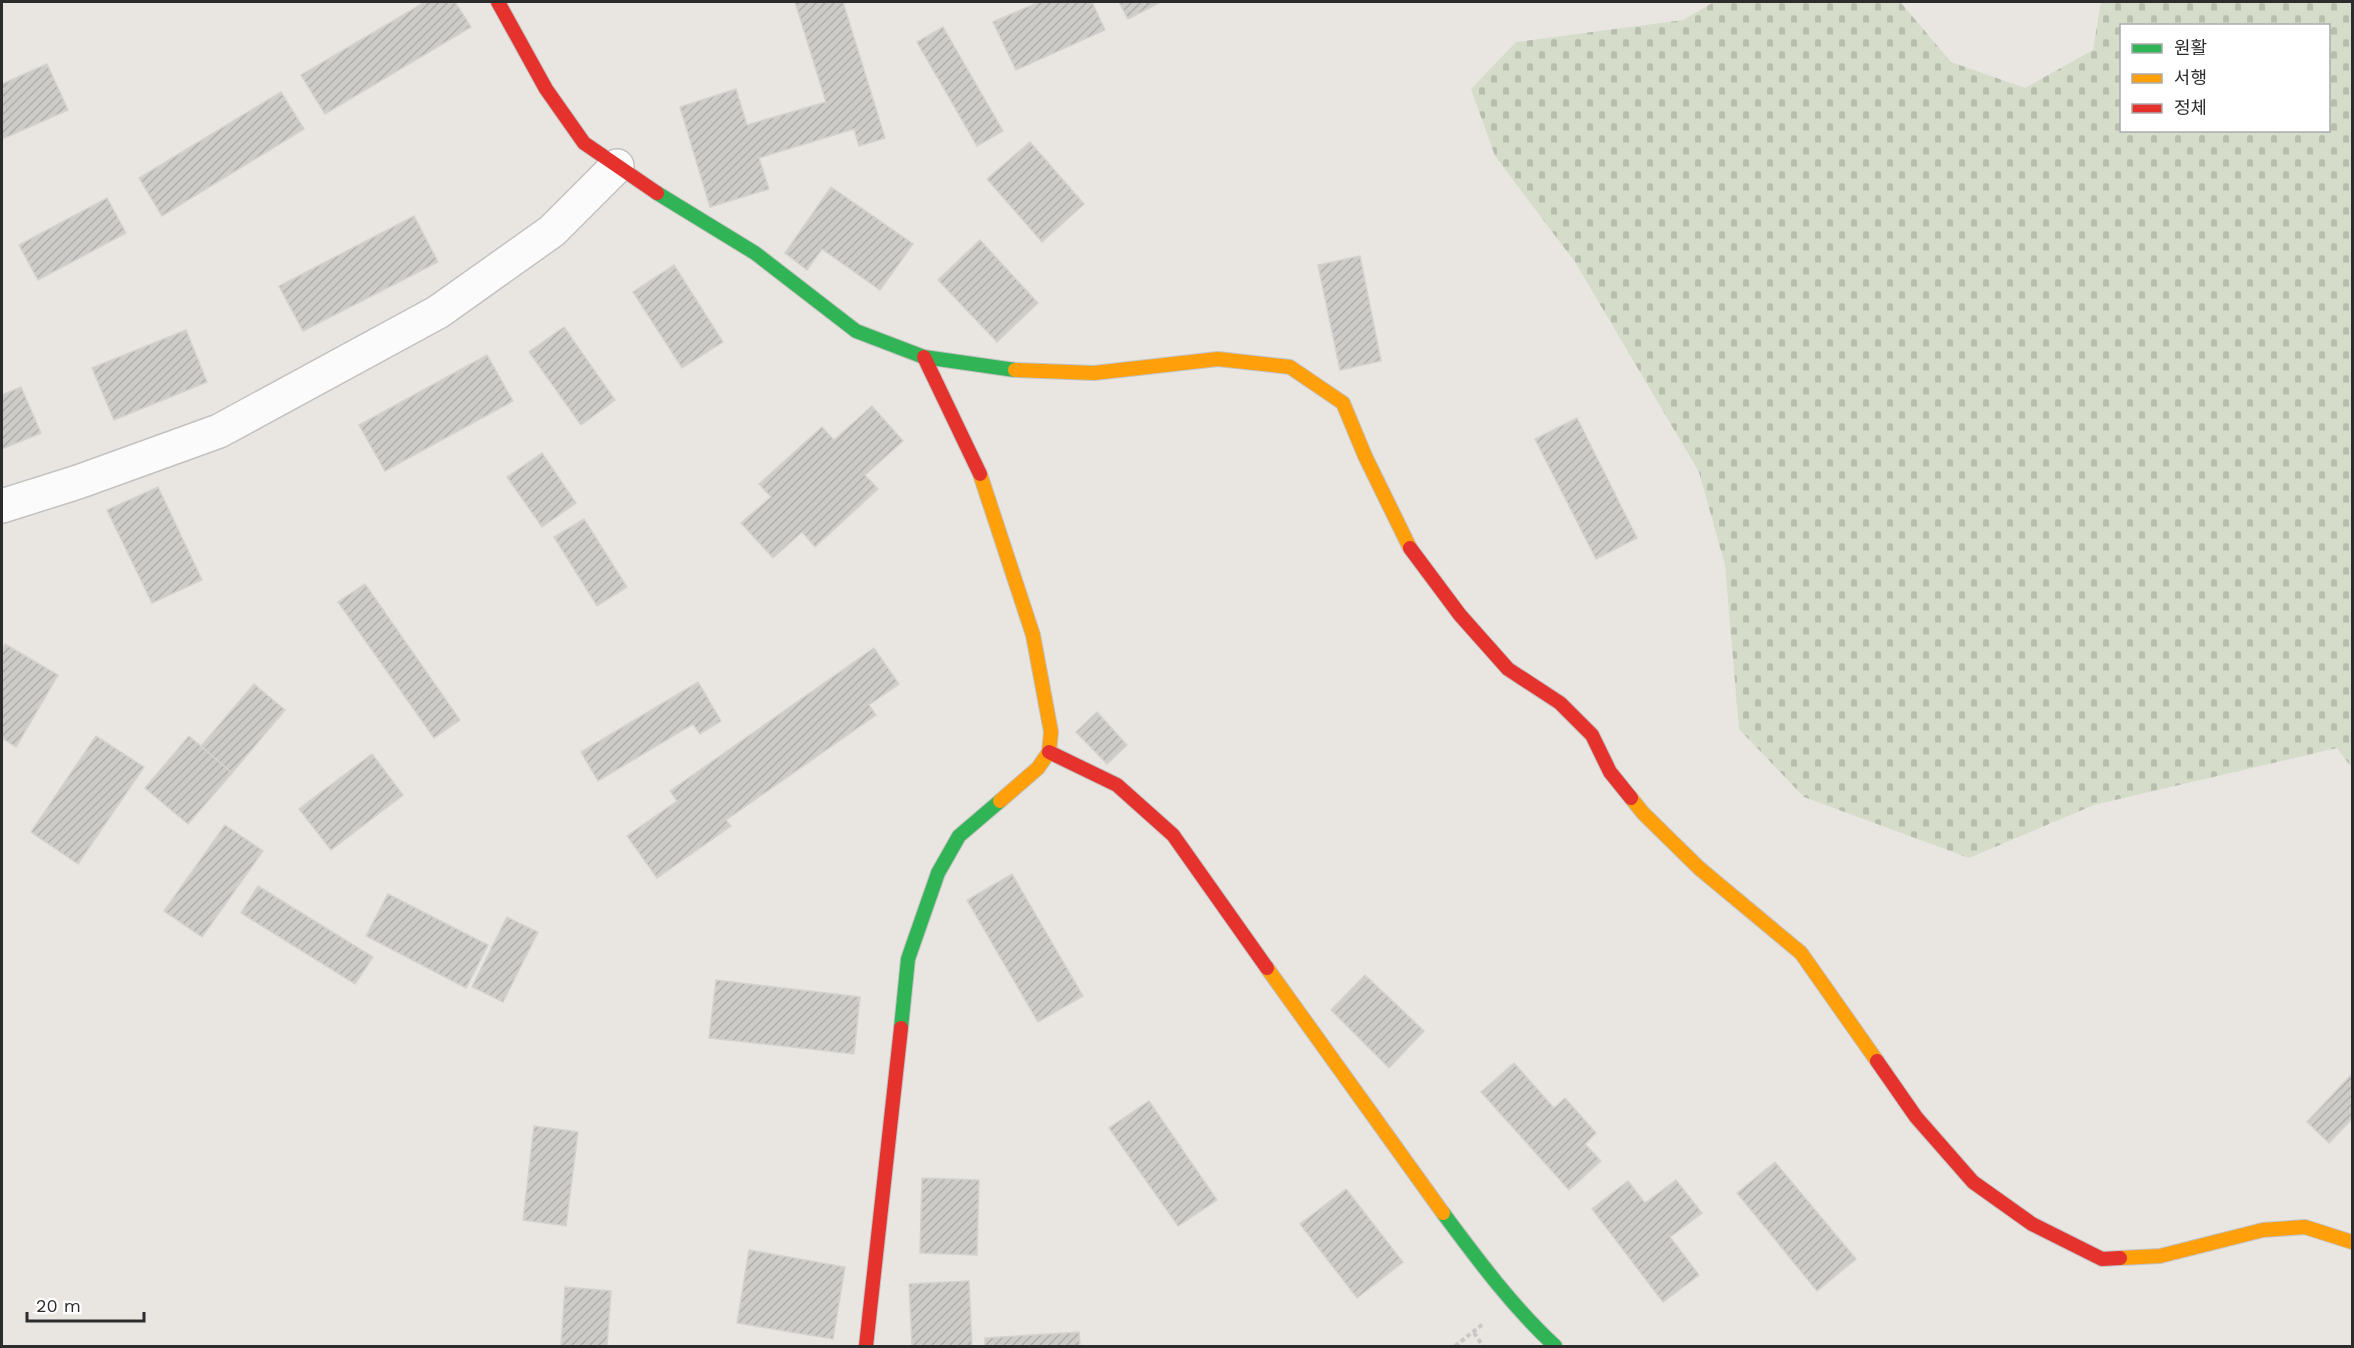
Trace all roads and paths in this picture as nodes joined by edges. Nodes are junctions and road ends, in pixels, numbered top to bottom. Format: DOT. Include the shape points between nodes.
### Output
graph roads {
  1 [pos="498,2"];
  2 [pos="617,166"];
  3 [pos="924,357"];
  4 [pos="2,506"];
  5 [pos="1049,752"];
  6 [pos="2352,1242"];
  7 [pos="1474,1333"];
  8 [pos="866,1347"];
  9 [pos="1483,1347"];
  10 [pos="1555,1347"];
  1 -- 2 [label="street" via="546,89 584,143"];
  2 -- 3 [label="street" via="755,253 856,331"];
  2 -- 4 [label="street" via="552,231 438,312 219,431"];
  3 -- 5 [label="street" via="978,469 1033,635 1051,732"];
  3 -- 6 [label="street" via="1005,370 1082,373 1218,359 1290,367 1343,403 1413,555 1460,615 1509,669 1560,703 1592,735 1610,772 1643,813 1699,868 1801,953 1916,1117 1972,1182 2032,1224 2102,1259 2160,1256 2284,1228 2305,1227"];
  5 -- 8 [label="street" via="1038,768 959,836 938,873 908,959"];
  5 -- 10 [label="street" via="1117,785 1173,835 1487,1273"];
  7 -- 9 [label="path"];
}
